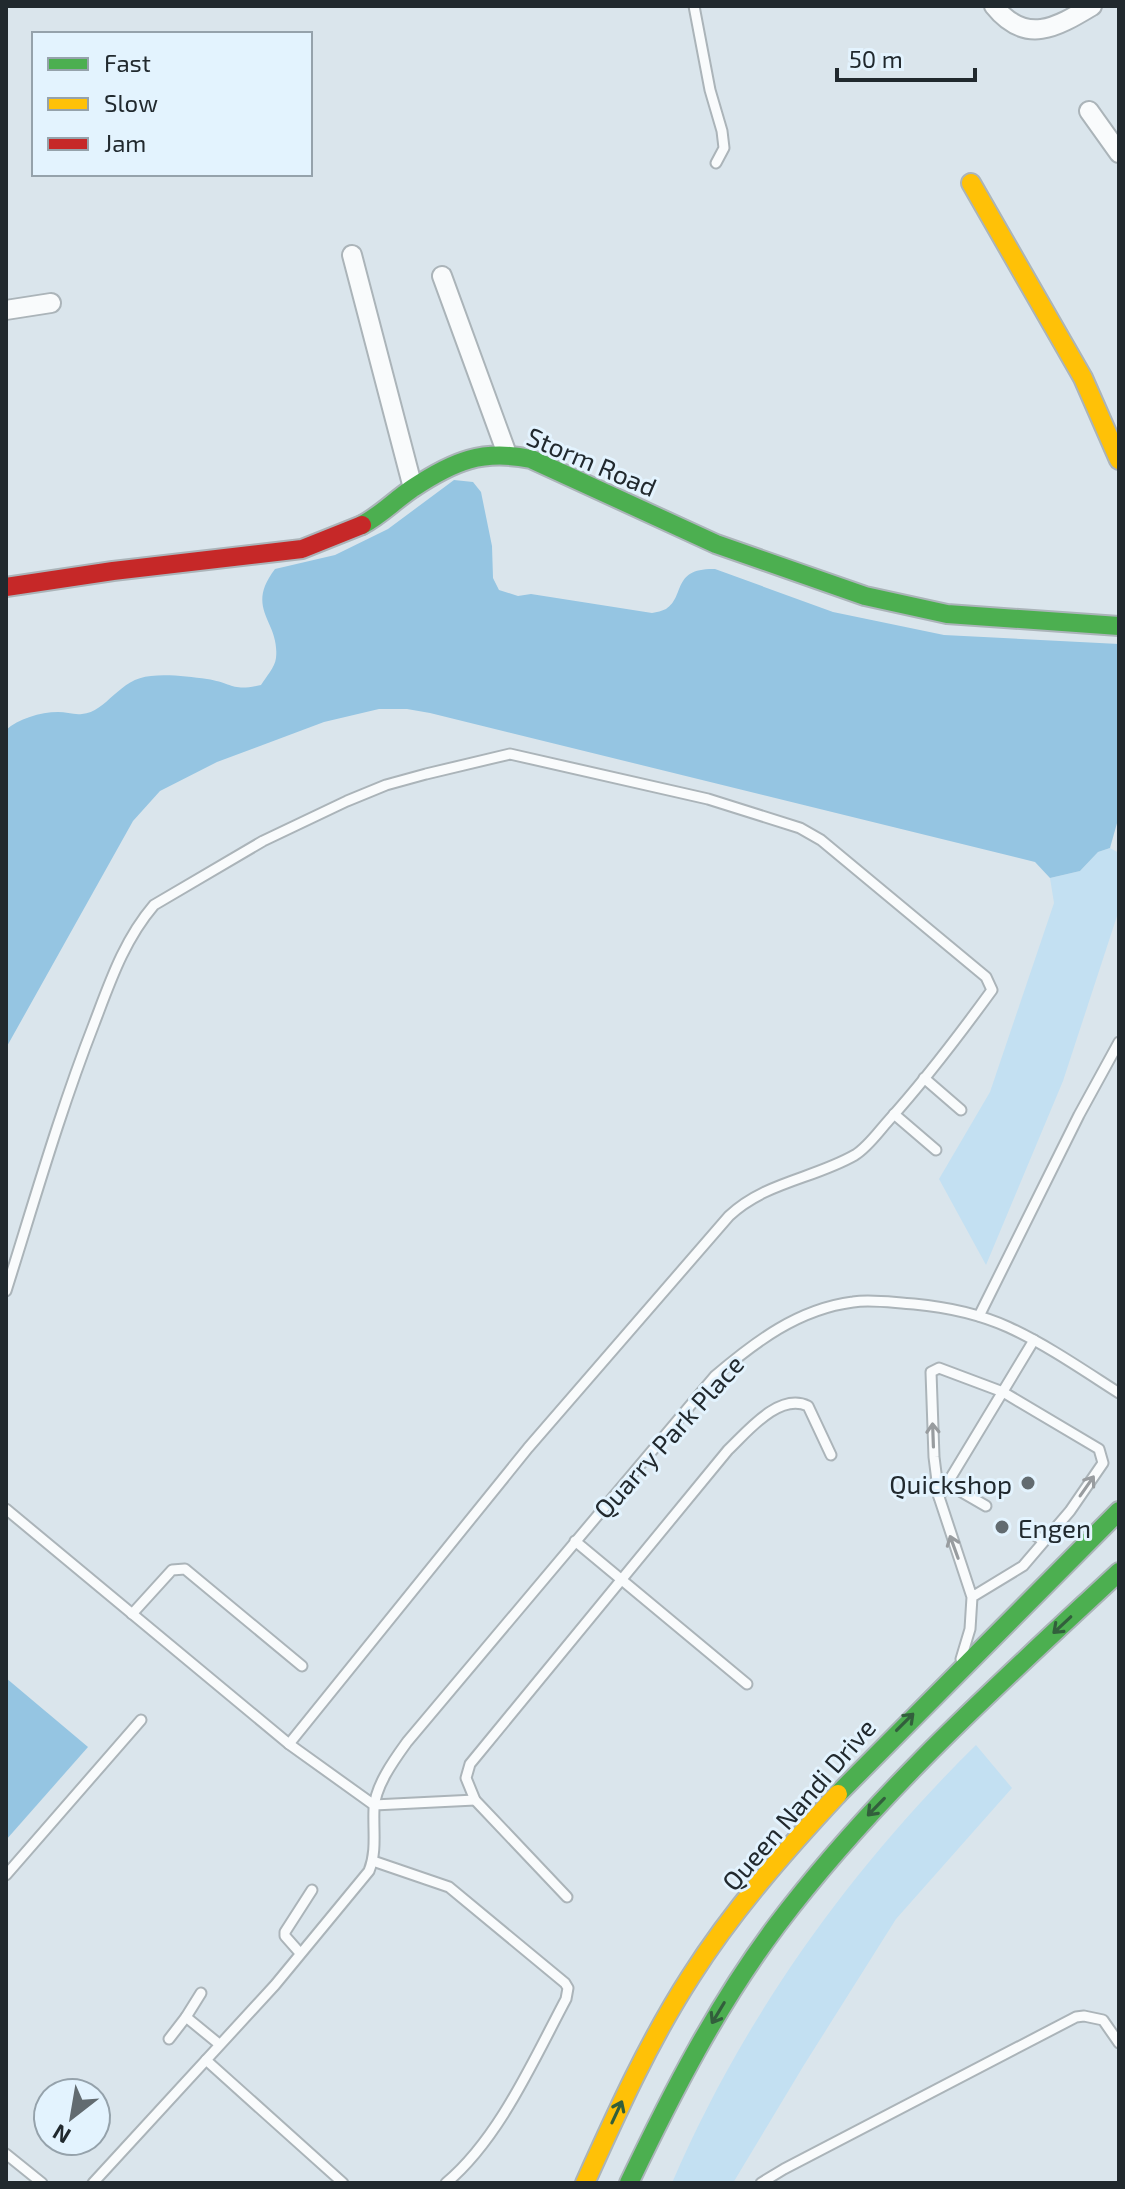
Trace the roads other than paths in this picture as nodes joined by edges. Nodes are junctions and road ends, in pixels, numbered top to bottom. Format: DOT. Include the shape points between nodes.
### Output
graph roads {
  1 [pos="694,6"];
  2 [pos="994,6"];
  3 [pos="1092,6"];
  4 [pos="1089,111"];
  5 [pos="1119,153"];
  6 [pos="716,163"];
  7 [pos="971,183"];
  8 [pos="352,255"];
  9 [pos="442,276"];
  10 [pos="51,303"];
  11 [pos="6,310"];
  12 [pos="507,454"];
  13 [pos="1119,460"];
  14 [pos="413,488"];
  15 [pos="6,587"];
  16 [pos="1119,626"];
  17 [pos="1119,1042"];
  18 [pos="924,1078"];
  19 [pos="961,1110"];
  20 [pos="894,1114"];
  21 [pos="936,1150"];
  22 [pos="6,1291"];
  23 [pos="979,1316"];
  24 [pos="1034,1340"];
  25 [pos="1003,1392"];
  26 [pos="1119,1393"];
  27 [pos="831,1455"];
  28 [pos="948,1484"];
  29 [pos="939,1497"];
  30 [pos="986,1506"];
  31 [pos="6,1509"];
  32 [pos="1119,1511"];
  33 [pos="1028,1531"];
  34 [pos="575,1541"];
  35 [pos="1044,1541"];
  36 [pos="1119,1572"];
  37 [pos="622,1580"];
  38 [pos="972,1597"];
  39 [pos="132,1614"];
  40 [pos="302,1666"];
  41 [pos="958,1670"];
  42 [pos="747,1684"];
  43 [pos="141,1720"];
  44 [pos="289,1744"];
  45 [pos="475,1800"];
  46 [pos="374,1805"];
  47 [pos="373,1861"];
  48 [pos="6,1875"];
  49 [pos="312,1890"];
  50 [pos="567,1897"];
  51 [pos="300,1953"];
  52 [pos="201,1993"];
  53 [pos="186,2017"];
  54 [pos="169,2039"];
  55 [pos="1119,2043"];
  56 [pos="219,2044"];
  57 [pos="206,2060"];
  58 [pos="6,2154"];
  59 [pos="42,2183"];
  60 [pos="93,2183"];
  61 [pos="343,2183"];
  62 [pos="446,2183"];
  63 [pos="585,2183"];
  64 [pos="629,2183"];
  65 [pos="761,2183"];
  1 -- 6 [label="lane" via="722,131 724,148"];
  2 -- 3 [label="street" via="1010,22 1045,31"];
  4 -- 5 [label="street"];
  7 -- 13 [label="main road" via="1083,378"];
  8 -- 14 [label="street"];
  9 -- 12 [label="street"];
  10 -- 11 [label="street"];
  12 -- 14 [label="main road, Storm Road" via="468,459"];
  12 -- 16 [label="main road, Storm Road" via="531,459 716,544 865,596 947,614"];
  14 -- 15 [label="main road, Storm Road" via="376,518 302,549"];
  17 -- 23 [label="lane"];
  18 -- 19 [label="lane"];
  18 -- 20 [label="lane"];
  18 -- 22 [label="lane" via="991,987 986,977 821,840 800,828 708,799 510,754 386,785 347,801 263,841 154,905 131,935 81,1055"];
  20 -- 21 [label="lane"];
  20 -- 44 [label="lane" via="859,1153 763,1191 729,1216 528,1448"];
  23 -- 24 [label="lane, Quarry Park Place"];
  23 -- 34 [label="lane, Quarry Park Place" via="935,1306 853,1302 775,1329 715,1376"];
  24 -- 25 [label="lane"];
  24 -- 26 [label="lane, Quarry Park Place"];
  25 -- 28 [label="lane"];
  29 -- 25 [label="lane, one-way" via="931,1372 939,1368"];
  35 -- 25 [label="lane, one-way" via="1103,1463 1099,1449"];
  27 -- 37 [label="lane" via="808,1406 791,1403 770,1412 728,1450"];
  28 -- 29 [label="lane"];
  28 -- 30 [label="lane"];
  38 -- 29 [label="lane, one-way"];
  31 -- 39 [label="lane"];
  32 -- 41 [label="main road, Queen Nandi Drive"];
  33 -- 35 [label="lane"];
  34 -- 37 [label="lane"];
  34 -- 46 [label="lane, Quarry Park Place" via="407,1742"];
  35 -- 38 [label="lane" via="1016,1571"];
  36 -- 64 [label="main road, one-way" via="869,1813 799,1896 735,1984"];
  37 -- 42 [label="lane"];
  37 -- 45 [label="lane" via="474,1758 466,1778"];
  38 -- 41 [label="lane" via="970,1629"];
  39 -- 40 [label="lane" via="172,1570 185,1569"];
  39 -- 44 [label="lane"];
  63 -- 41 [label="main road, Queen Nandi Drive, one-way" via="627,2091 709,1950 854,1774"];
  43 -- 48 [label="lane"];
  44 -- 46 [label="lane"];
  45 -- 46 [label="lane"];
  45 -- 50 [label="lane"];
  46 -- 47 [label="lane"];
  47 -- 51 [label="lane"];
  47 -- 62 [label="lane" via="449,1887 568,1988 492,2130"];
  49 -- 51 [label="lane" via="285,1932"];
  51 -- 56 [label="lane"];
  52 -- 53 [label="lane"];
  53 -- 54 [label="lane"];
  53 -- 56 [label="lane"];
  55 -- 65 [label="lane" via="1103,2020 1076,2017"];
  56 -- 57 [label="lane"];
  57 -- 60 [label="lane"];
  57 -- 61 [label="lane"];
  58 -- 59 [label="lane"];
}
